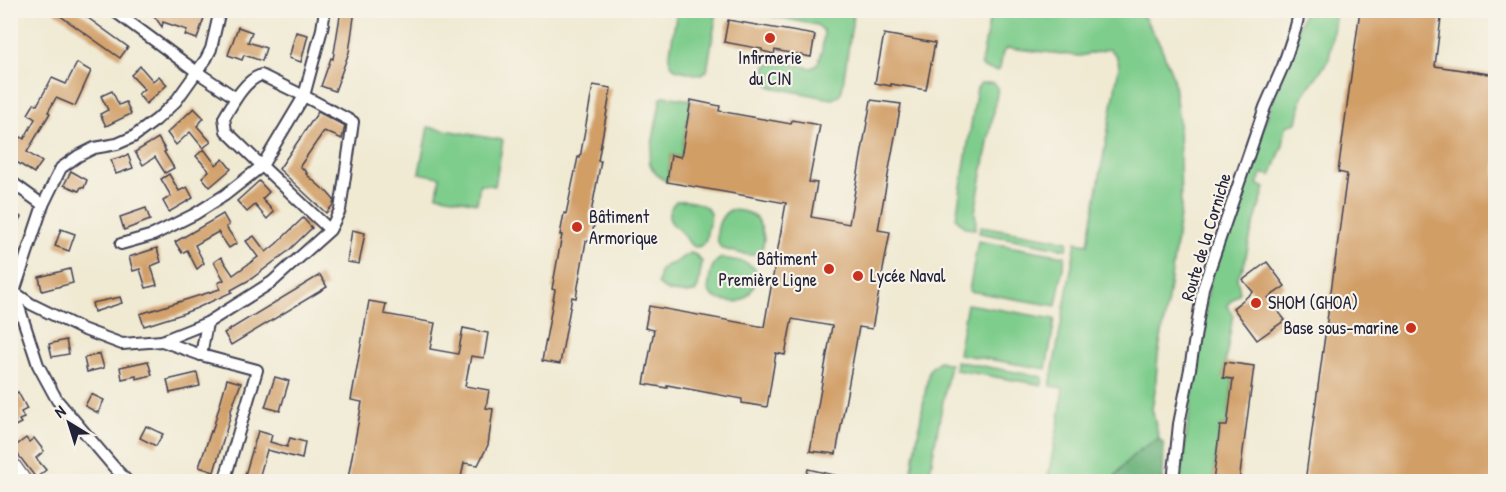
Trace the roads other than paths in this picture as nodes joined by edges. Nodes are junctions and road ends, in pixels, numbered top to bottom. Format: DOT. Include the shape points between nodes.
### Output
graph roads {
  1 [pos="113,10"];
  2 [pos="220,10"];
  3 [pos="325,10"];
  4 [pos="1300,10"];
  5 [pos="197,72"];
  6 [pos="304,96"];
  7 [pos="236,98"];
  8 [pos="262,166"];
  9 [pos="10,181"];
  10 [pos="43,205"];
  11 [pos="330,230"];
  12 [pos="120,244"];
  13 [pos="12,289"];
  14 [pos="207,323"];
  15 [pos="162,341"];
  16 [pos="201,355"];
  17 [pos="10,461"];
  18 [pos="25,482"];
  19 [pos="128,482"];
  20 [pos="224,482"];
  21 [pos="1173,482"];
  1 -- 5 [label="street"];
  2 -- 5 [label="street" via="211,49"];
  3 -- 6 [label="street"];
  4 -- 21 [label="street, Route de la Corniche" via="1203,288"];
  5 -- 7 [label="street"];
  5 -- 10 [label="street" via="176,101 133,137 94,148 61,168"];
  6 -- 7 [label="street" via="261,75 253,78"];
  6 -- 8 [label="street"];
  6 -- 11 [label="street" via="353,122 340,210"];
  7 -- 8 [label="street" via="224,118 226,130"];
  8 -- 11 [label="street"];
  8 -- 12 [label="street" via="195,214 153,235"];
  9 -- 10 [label="street"];
  10 -- 13 [label="street"];
  11 -- 14 [label="street" via="272,282"];
  13 -- 15 [label="street" via="31,304 122,344"];
  13 -- 19 [label="street" via="38,366 57,400"];
  14 -- 15 [label="street"];
  14 -- 16 [label="street"];
  15 -- 16 [label="street"];
  16 -- 20 [label="street" via="257,370"];
  17 -- 18 [label="street"];
}
